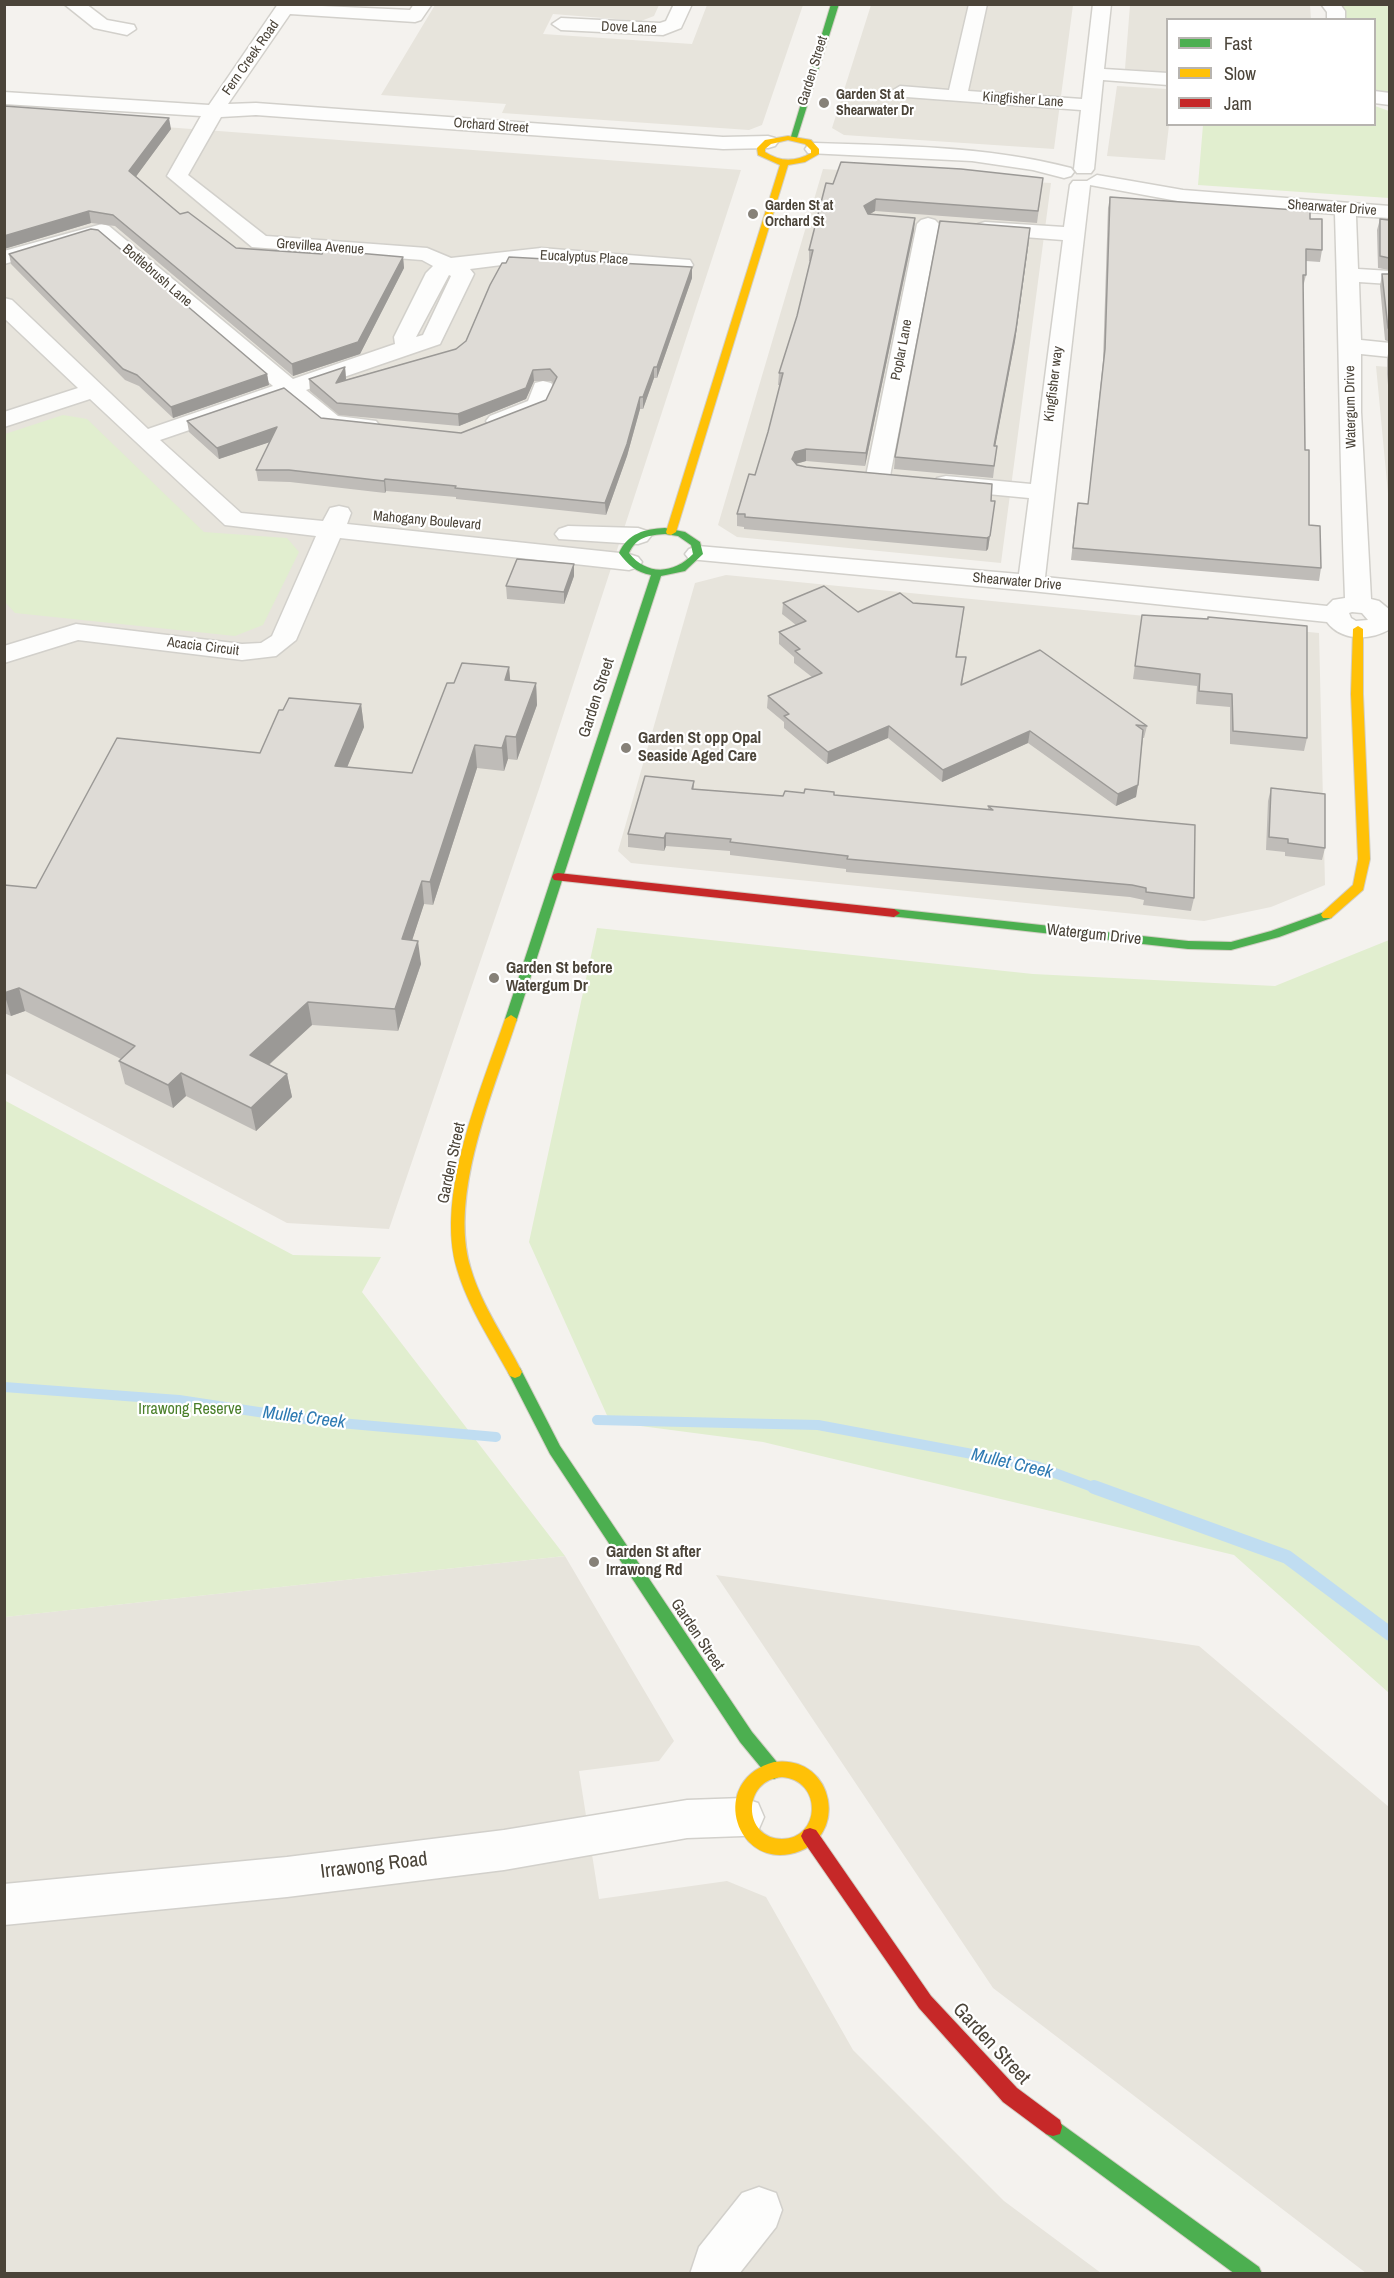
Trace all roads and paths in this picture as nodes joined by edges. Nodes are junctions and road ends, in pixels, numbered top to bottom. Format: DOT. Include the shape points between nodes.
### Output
graph roads {
  1 [pos="72,4"];
  2 [pos="423,4"];
  3 [pos="683,4"];
  4 [pos="834,4"];
  5 [pos="978,4"];
  6 [pos="1102,4"];
  7 [pos="1330,4"];
  8 [pos="286,6"];
  9 [pos="1336,18"];
  10 [pos="561,24"];
  11 [pos="127,29"];
  12 [pos="1094,74"];
  13 [pos="1166,79"];
  14 [pos="900,92"];
  15 [pos="957,95"];
  16 [pos="4,98"];
  17 [pos="1089,105"];
  18 [pos="214,111"];
  19 [pos="793,138"];
  20 [pos="815,149"];
  21 [pos="773,154"];
  22 [pos="1081,177"];
  23 [pos="1345,209"];
  24 [pos="1389,213"];
  25 [pos="1073,234"];
  26 [pos="4,258"];
  27 [pos="450,265"];
  28 [pos="682,265"];
  29 [pos="1347,274"];
  30 [pos="1389,278"];
  31 [pos="4,305"];
  32 [pos="1350,346"];
  33 [pos="1389,350"];
  34 [pos="543,388"];
  35 [pos="289,389"];
  36 [pos="94,390"];
  37 [pos="4,420"];
  38 [pos="390,428"];
  39 [pos="477,429"];
  40 [pos="144,438"];
  41 [pos="1040,492"];
  42 [pos="335,522"];
  43 [pos="671,532"];
  44 [pos="638,536"];
  45 [pos="698,554"];
  46 [pos="629,562"];
  47 [pos="657,572"];
  48 [pos="1030,583"];
  49 [pos="1365,618"];
  50 [pos="10,646"];
  51 [pos="558,877"];
  52 [pos="774,1771"];
  53 [pos="743,1817"];
  54 [pos="810,1836"];
  55 [pos="4,1905"];
  56 [pos="759,2210"];
  57 [pos="714,2274"];
  58 [pos="1252,2274"];
  1 -- 11 [label="street" via="101,24"];
  2 -- 8 [label="street" via="415,16"];
  3 -- 10 [label="street, Dove Lane" via="674,24 663,29"];
  4 -- 19 [label="street, Garden Street"];
  5 -- 15 [label="street, Kingfisher Lane"];
  6 -- 12 [label="street, Kingfisher way"];
  7 -- 9 [label="street"];
  8 -- 18 [label="street, Fern Creek Road"];
  12 -- 13 [label="street"];
  12 -- 17 [label="street, Kingfisher way"];
  14 -- 15 [label="street, Kingfisher Lane"];
  15 -- 17 [label="street, Kingfisher Lane"];
  16 -- 18 [label="street, Orchard Street"];
  17 -- 22 [label="street, Kingfisher way"];
  18 -- 21 [label="street, Orchard Street" via="251,117"];
  18 -- 27 [label="street, Grevillea Avenue" via="177,176 260,243 427,254"];
  19 -- 20 [label="street" via="808,142"];
  19 -- 21 [label="street"];
  20 -- 21 [label="street" via="810,158"];
  20 -- 22 [label="street, Shearwater Drive" via="991,157 1024,161"];
  21 -- 43 [label="street"];
  22 -- 23 [label="street, Shearwater Drive" via="1183,196"];
  22 -- 25 [label="street, Kingfisher way"];
  23 -- 24 [label="street, Shearwater Drive"];
  23 -- 29 [label="street, Watergum Drive"];
  25 -- 41 [label="street, Kingfisher way"];
  25 -- 41 [label="street, Poplar Lane" via="937,224 888,477"];
  26 -- 35 [label="street, Bottlebrush Lane" via="102,230"];
  27 -- 28 [label="street, Eucalyptus Place" via="541,254"];
  27 -- 35 [label="street" via="463,274 432,339"];
  29 -- 30 [label="street"];
  29 -- 32 [label="street, Watergum Drive"];
  31 -- 36 [label="street, Mahogany Boulevard"];
  32 -- 33 [label="street"];
  32 -- 49 [label="street, Watergum Drive" via="1349,412"];
  34 -- 39 [label="street" via="538,405"];
  35 -- 38 [label="street" via="331,423"];
  35 -- 40 [label="street"];
  36 -- 37 [label="street"];
  36 -- 40 [label="street, Mahogany Boulevard"];
  40 -- 42 [label="street, Mahogany Boulevard" via="234,520"];
  41 -- 48 [label="street, Kingfisher way"];
  42 -- 44 [label="street, Mahogany Boulevard"];
  42 -- 46 [label="street, Mahogany Boulevard"];
  42 -- 50 [label="street, Acacia Circuit" via="283,640 267,650 242,652 76,632"];
  43 -- 44 [label="street"];
  43 -- 45 [label="street" via="690,539"];
  44 -- 46 [label="street" via="626,547"];
  45 -- 47 [label="street" via="684,568"];
  45 -- 48 [label="street, Shearwater Drive"];
  46 -- 47 [label="street"];
  47 -- 51 [label="street, Garden Street"];
  48 -- 49 [label="street, Shearwater Drive"];
  49 -- 51 [label="street, Watergum Drive" via="1357,694 1364,860 1359,887 1329,914 1275,934 1231,946 1188,945"];
  51 -- 52 [label="street, Garden Street" via="464,1171 458,1223 460,1252 470,1285 555,1450 746,1737"];
  52 -- 53 [label="street" via="761,1775 744,1793"];
  52 -- 54 [label="street" via="799,1774 818,1791 823,1802 822,1815"];
  53 -- 54 [label="street" via="754,1833 771,1844 785,1845"];
  53 -- 55 [label="street, Irrawong Road" via="687,1819 504,1850 287,1877"];
  54 -- 58 [label="street, Garden Street" via="925,2002 1010,2095"];
  56 -- 57 [label="street" via="716,2264"];
}
